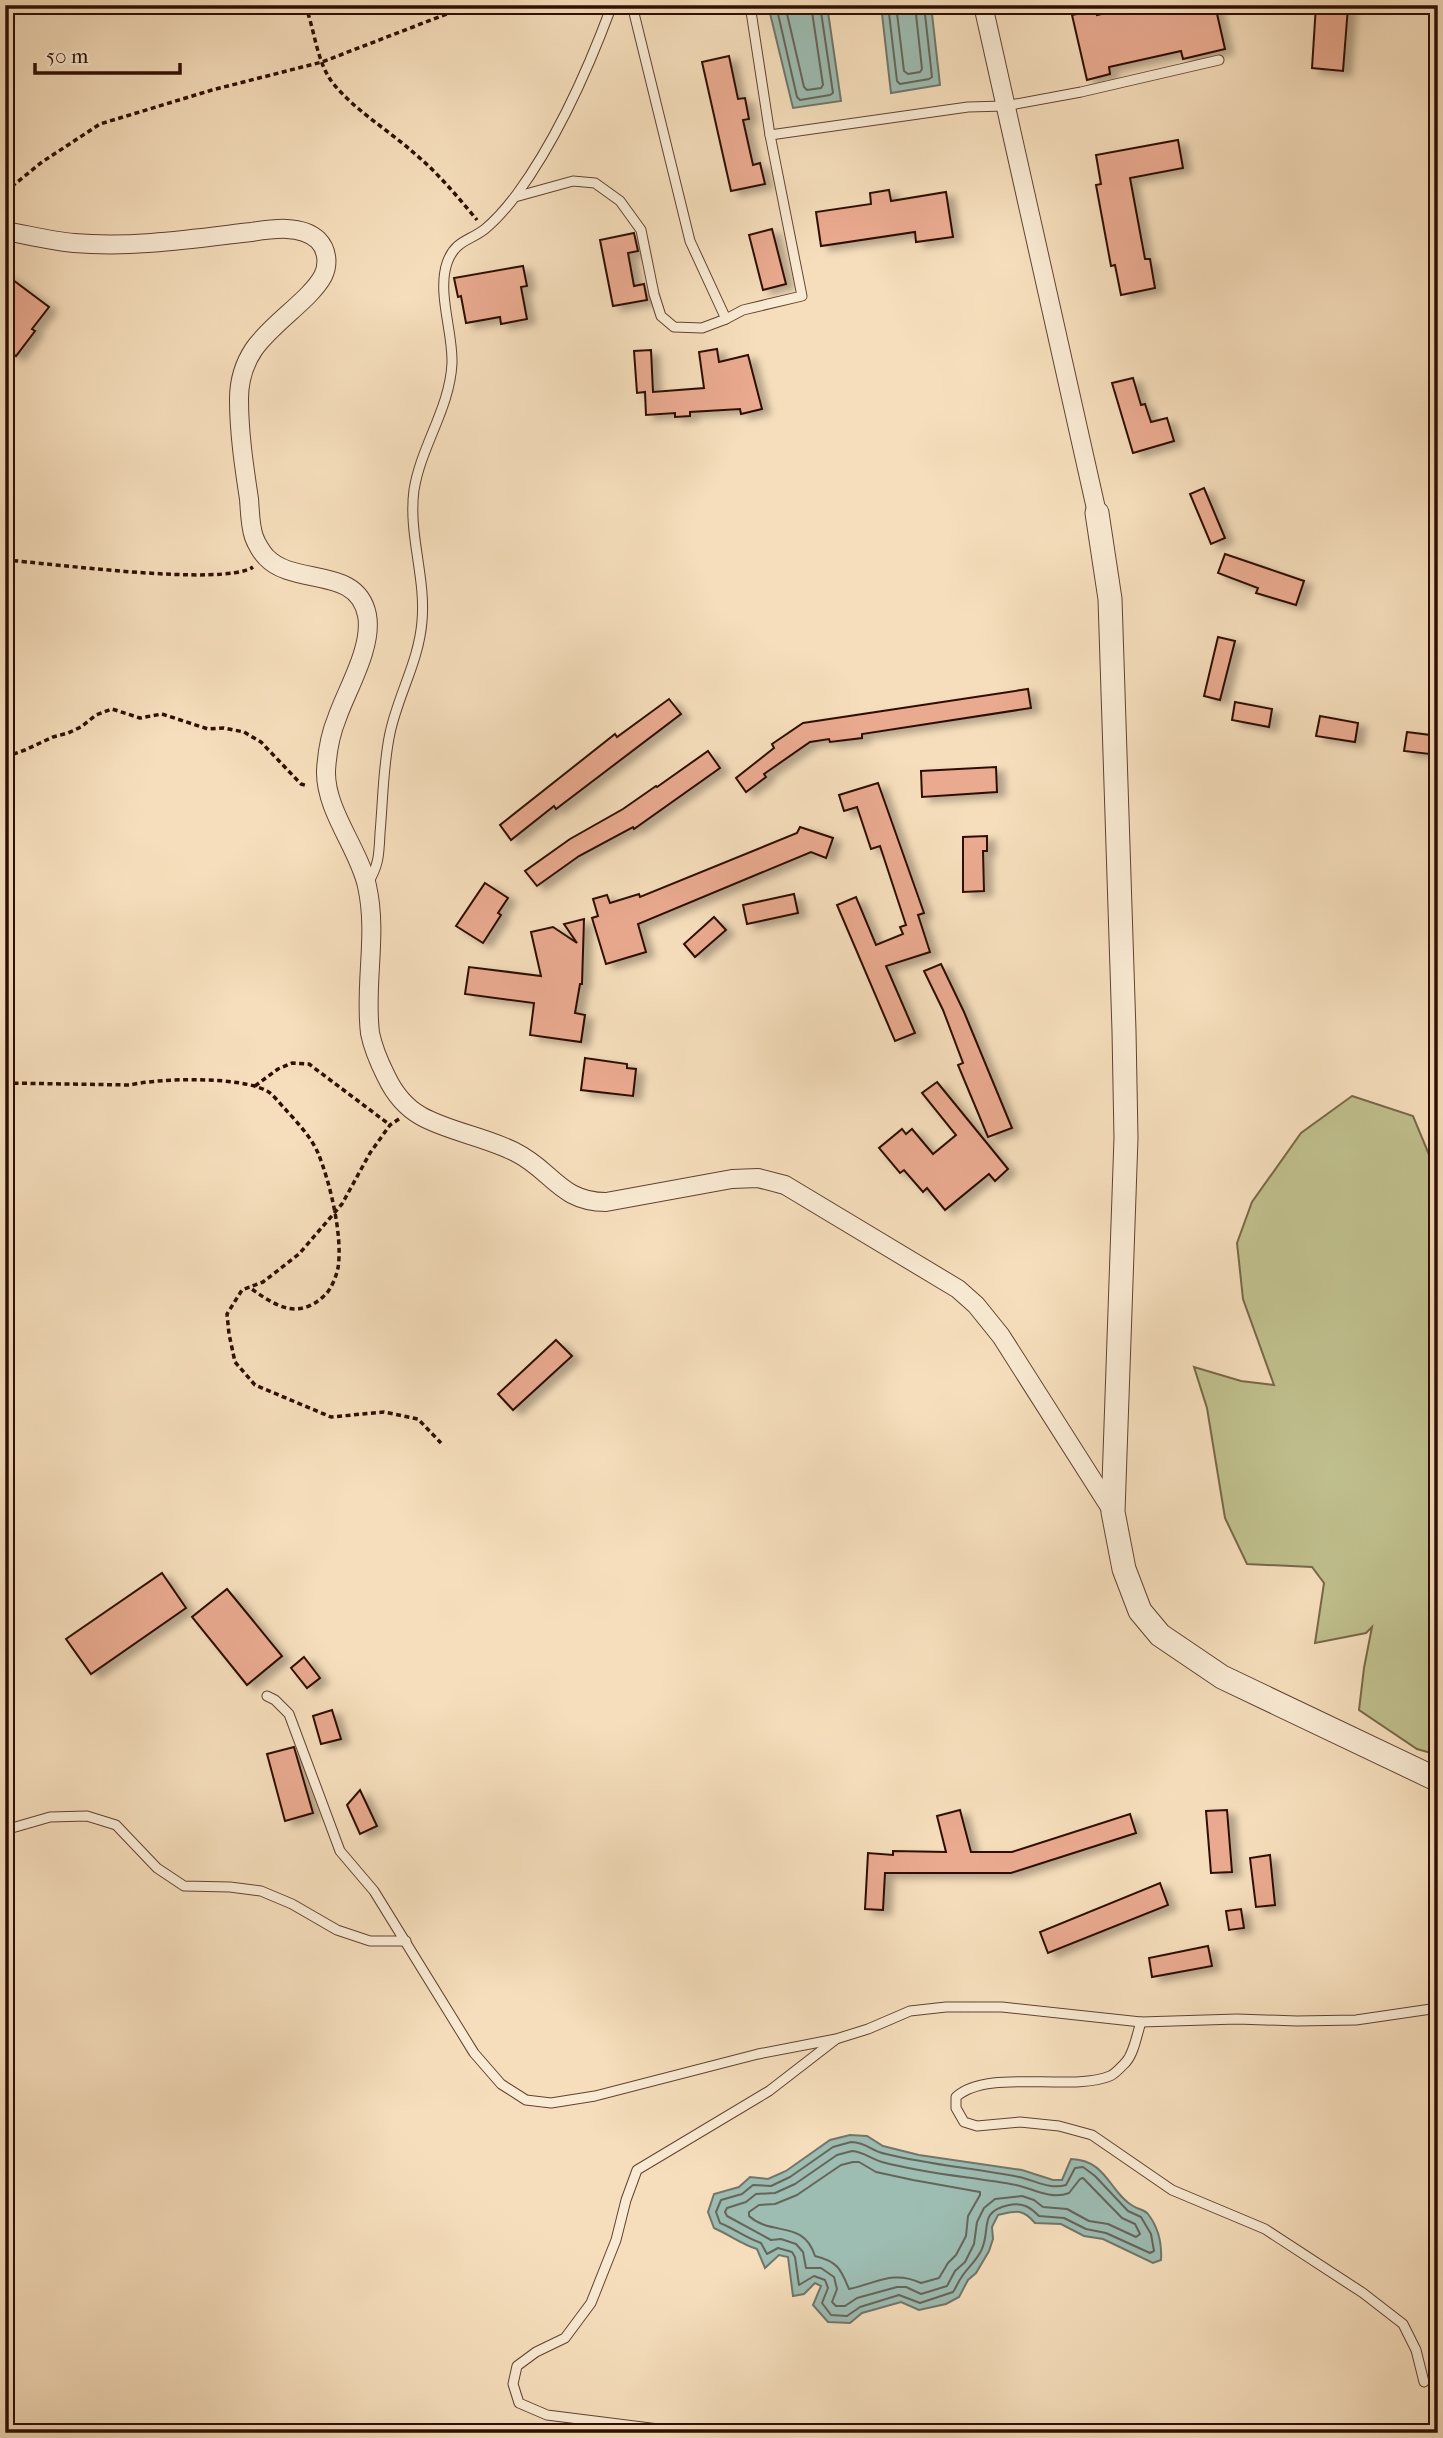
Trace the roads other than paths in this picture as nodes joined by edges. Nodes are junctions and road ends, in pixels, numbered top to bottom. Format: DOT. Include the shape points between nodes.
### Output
graph roads {
  1 [pos="612,5"];
  2 [pos="632,5"];
  3 [pos="750,5"];
  4 [pos="984,5"];
  5 [pos="1219,60"];
  6 [pos="1005,106"];
  7 [pos="770,135"];
  8 [pos="515,197"];
  9 [pos="5,231"];
  10 [pos="726,319"];
  11 [pos="1097,513"];
  12 [pos="367,885"];
  13 [pos="1113,1512"];
  14 [pos="267,1696"];
  15 [pos="1438,1780"];
  16 [pos="5,1830"];
  17 [pos="407,1941"];
  18 [pos="1438,2008"];
  19 [pos="1141,2022"];
  20 [pos="836,2039"];
  21 [pos="1423,2382"];
  22 [pos="690,2433"];
  1 -- 8 [label="lane" via="539,163"];
  2 -- 10 [label="lane" via="690,241"];
  3 -- 7 [label="lane"];
  4 -- 6 [label="street"];
  5 -- 6 [label="lane"];
  6 -- 7 [label="lane" via="968,107"];
  6 -- 11 [label="street"];
  7 -- 10 [label="lane" via="802,296 743,310"];
  8 -- 10 [label="lane" via="573,181 595,183 620,201 641,230 661,316 674,327 702,328"];
  8 -- 12 [label="lane" via="485,230 461,242 447,262 452,364 415,488 422,621 417,652 390,730 378,867"];
  9 -- 12 [label="street" via="71,243 125,245 277,228 308,233 320,242 326,254 323,275 265,335 240,376 242,449 254,539 267,558 295,573 341,583 364,604 367,629 329,743 326,776"];
  11 -- 13 [label="street" via="1110,599 1126,1138"];
  12 -- 13 [label="street" via="372,932 370,1034 390,1086 412,1110 519,1153 571,1196 589,1202 732,1178 785,1185 958,1289 975,1305 1001,1336"];
  13 -- 15 [label="street" via="1124,1570 1140,1611 1160,1635 1223,1677"];
  14 -- 17 [label="lane" via="289,1714 340,1851"];
  16 -- 17 [label="lane" via="50,1817 87,1816 116,1825 157,1868 184,1886 261,1892 337,1930 370,1941"];
  17 -- 20 [label="lane" via="474,2053 501,2084 526,2100 551,2103 595,2096"];
  18 -- 19 [label="lane" via="1356,2020"];
  19 -- 20 [label="lane" via="1002,2007 946,2007 911,2011"];
  19 -- 21 [label="lane" via="1128,2060 1111,2076 966,2088 956,2097 956,2108 964,2122 977,2126 1020,2122 1092,2135 1172,2190 1265,2229 1403,2325 1416,2350"];
  20 -- 22 [label="lane" via="769,2091 637,2170 616,2240 590,2303 565,2337 517,2366 513,2384 519,2403 547,2414"];
}
